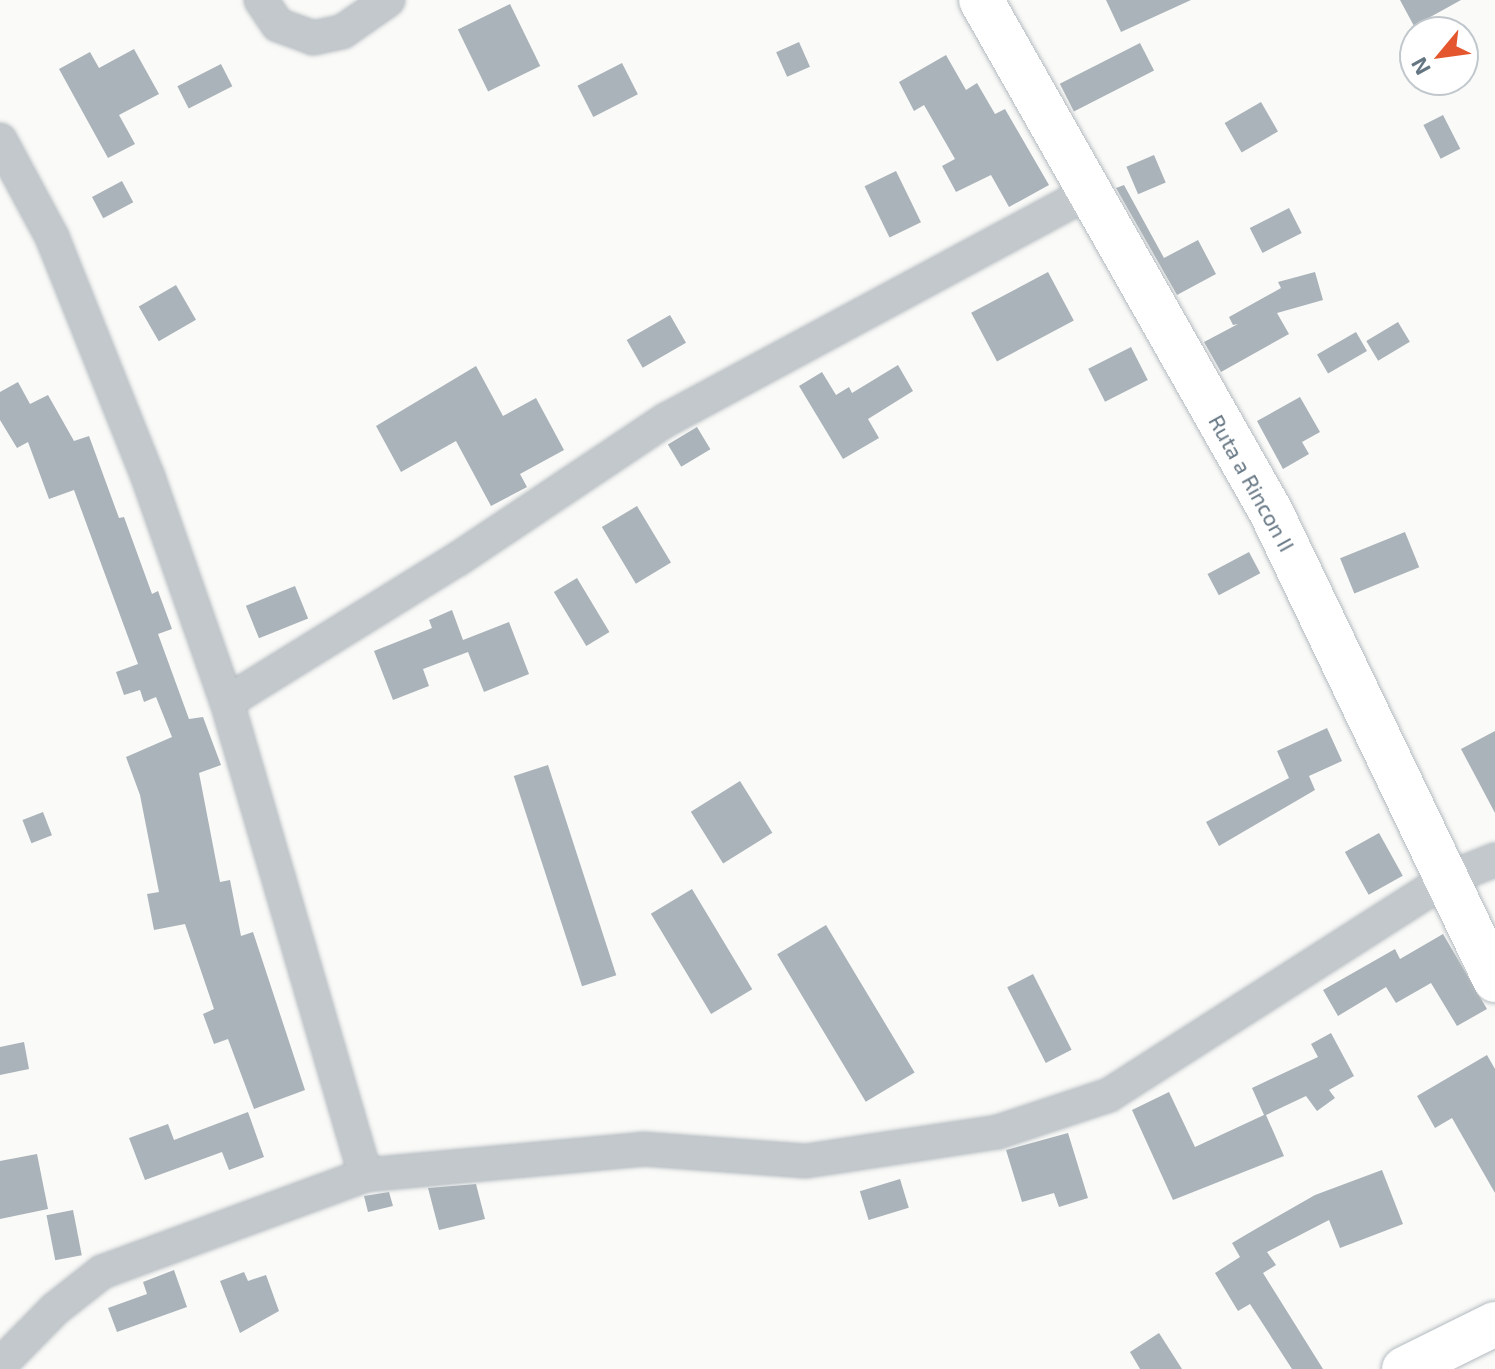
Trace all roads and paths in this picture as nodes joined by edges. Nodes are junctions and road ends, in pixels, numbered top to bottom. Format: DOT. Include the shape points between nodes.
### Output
graph roads {
  1 [pos="261,0"];
  2 [pos="388,0"];
  3 [pos="981,0"];
  4 [pos="0,140"];
  5 [pos="1086,194"];
  6 [pos="227,702"];
  7 [pos="1495,860"];
  8 [pos="1447,879"];
  9 [pos="1495,980"];
  10 [pos="365,1175"];
  11 [pos="1495,1324"];
  12 [pos="0,1365"];
  13 [pos="1404,1369"];
  1 -- 2 [label="street" via="278,25 313,38 342,32"];
  3 -- 5 [label="street, Ruta a Rincon II"];
  4 -- 6 [label="street" via="52,237 148,477"];
  5 -- 6 [label="street" via="666,420 458,559"];
  5 -- 8 [label="street, Ruta a Rincon II" via="1271,512"];
  6 -- 10 [label="street"];
  7 -- 8 [label="street"];
  8 -- 9 [label="street, Ruta a Rincon II"];
  8 -- 10 [label="street" via="1109,1095 998,1132 806,1161 643,1149"];
  10 -- 12 [label="street" via="102,1272 55,1309"];
  11 -- 13 [label="street"];
}
